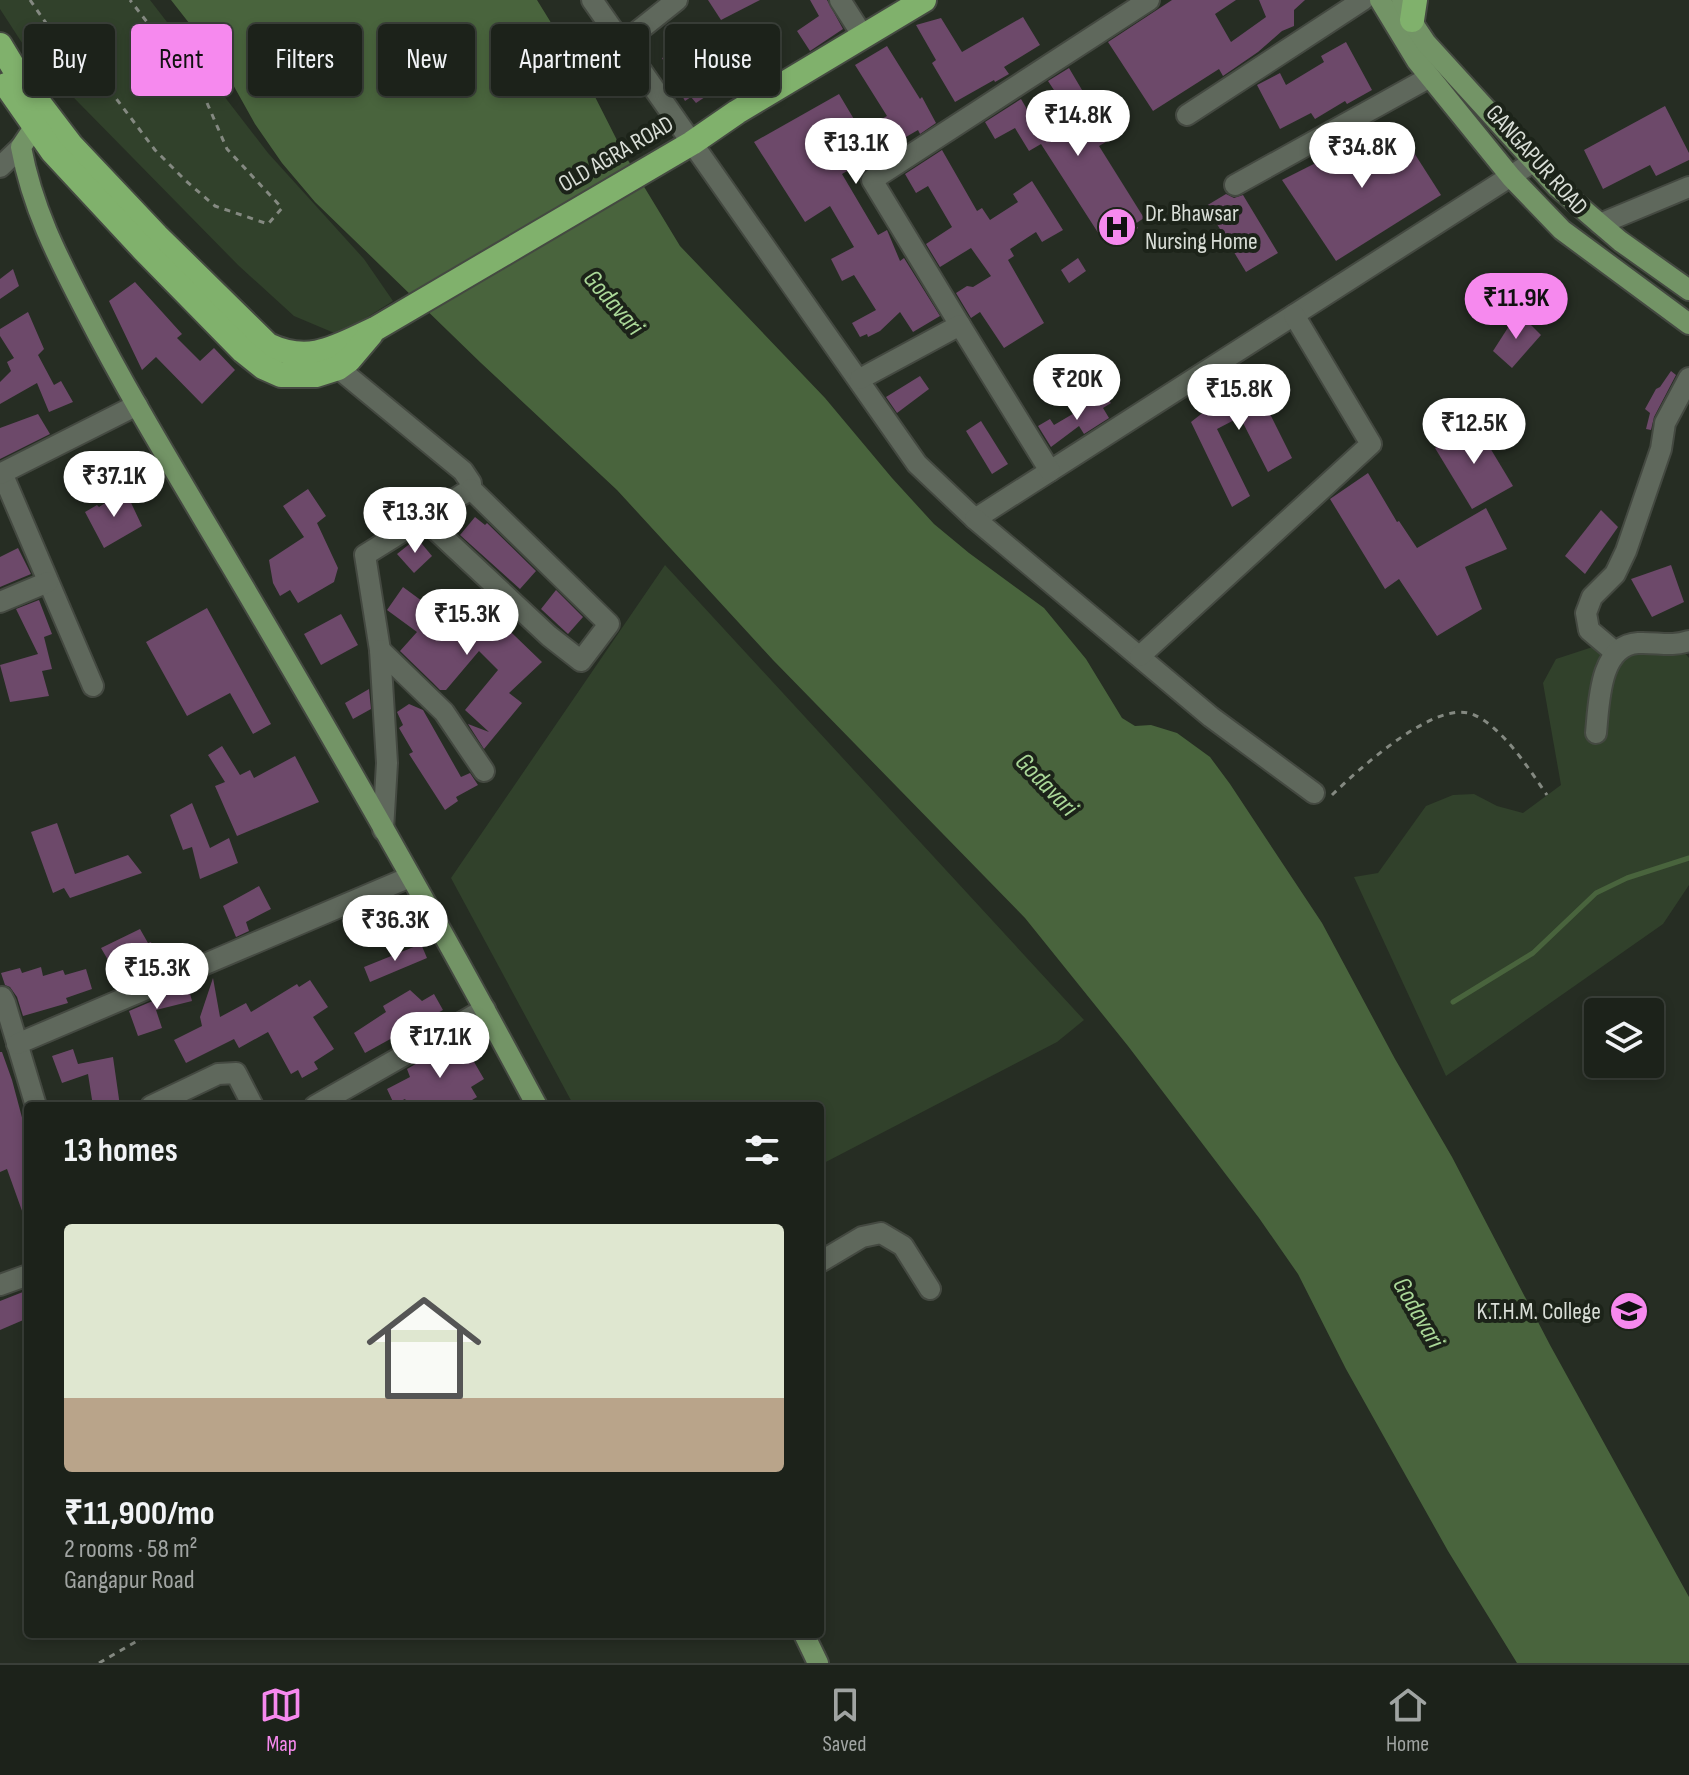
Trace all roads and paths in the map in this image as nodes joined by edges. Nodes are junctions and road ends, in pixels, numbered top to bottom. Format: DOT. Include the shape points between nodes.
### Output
graph roads {
  1 [pos="30,0"];
  2 [pos="130,0"];
  3 [pos="592,0"];
  4 [pos="677,0"];
  5 [pos="840,0"];
  6 [pos="924,0"];
  7 [pos="1149,0"];
  8 [pos="1363,0"];
  9 [pos="1380,0"];
  10 [pos="1410,7"];
  11 [pos="609,24"];
  12 [pos="647,24"];
  13 [pos="863,36"];
  14 [pos="0,45"];
  15 [pos="0,76"];
  16 [pos="1430,77"];
  17 [pos="649,81"];
  18 [pos="1187,115"];
  19 [pos="42,121"];
  20 [pos="692,143"];
  21 [pos="21,147"];
  22 [pos="1533,162"];
  23 [pos="0,167"];
  24 [pos="1511,177"];
  25 [pos="1235,185"];
  26 [pos="1689,187"];
  27 [pos="1600,224"];
  28 [pos="1689,290"];
  29 [pos="1294,315"];
  30 [pos="1689,324"];
  31 [pos="960,325"];
  32 [pos="375,329"];
  33 [pos="338,368"];
  34 [pos="1689,378"];
  35 [pos="860,379"];
  36 [pos="137,405"];
  37 [pos="1050,471"];
  38 [pos="1,474"];
  39 [pos="471,489"];
  40 [pos="975,519"];
  41 [pos="425,520"];
  42 [pos="48,582"];
  43 [pos="0,602"];
  44 [pos="1689,641"];
  45 [pos="380,650"];
  46 [pos="1615,652"];
  47 [pos="1140,656"];
  48 [pos="93,686"];
  49 [pos="1596,733"];
  50 [pos="484,771"];
  51 [pos="1314,793"];
  52 [pos="1547,795"];
  53 [pos="383,830"];
  54 [pos="410,877"];
  55 [pos="0,998"];
  56 [pos="485,1009"];
  57 [pos="17,1044"];
  58 [pos="35,1102"];
  59 [pos="159,1102"];
  60 [pos="251,1102"];
  61 [pos="322,1102"];
  62 [pos="535,1102"];
  63 [pos="824,1260"];
  64 [pos="24,1276"];
  65 [pos="0,1285"];
  66 [pos="930,1289"];
  67 [pos="142,1638"];
  68 [pos="806,1638"];
  69 [pos="99,1663"];
  70 [pos="818,1663"];
  1 -- 2 [label="path" via="55,36 112,93 186,181 215,206 268,224 282,208 227,149 204,96"];
  3 -- 11 [label="street"];
  4 -- 12 [label="street"];
  5 -- 13 [label="street"];
  6 -- 13 [label="highway, OLD AGRA ROAD"];
  7 -- 31 [label="street" via="872,180"];
  8 -- 18 [label="street"];
  9 -- 16 [label="main road, GANGAPUR ROAD"];
  10 -- 22 [label="main road, GANGAPUR ROAD" via="1426,43"];
  13 -- 20 [label="highway, OLD AGRA ROAD"];
  14 -- 19 [label="highway, OLD AGRA ROAD"];
  15 -- 19 [label="highway, OLD AGRA ROAD"];
  16 -- 24 [label="main road, GANGAPUR ROAD"];
  16 -- 25 [label="street"];
  17 -- 20 [label="street"];
  19 -- 21 [label="main road"];
  19 -- 32 [label="highway, OLD AGRA ROAD" via="268,345 286,354 307,355"];
  19 -- 33 [label="highway, OLD AGRA ROAD" via="52,151 243,351 281,375 316,375"];
  20 -- 32 [label="highway, OLD AGRA ROAD"];
  20 -- 35 [label="street"];
  21 -- 23 [label="street"];
  21 -- 36 [label="main road" via="45,233"];
  22 -- 24 [label="street"];
  22 -- 27 [label="main road, GANGAPUR ROAD"];
  24 -- 29 [label="street"];
  24 -- 30 [label="main road, GANGAPUR ROAD" via="1562,230"];
  26 -- 27 [label="street"];
  27 -- 28 [label="main road, GANGAPUR ROAD"];
  29 -- 37 [label="street"];
  29 -- 47 [label="street" via="1371,444"];
  31 -- 35 [label="street"];
  31 -- 37 [label="street"];
  32 -- 33 [label="highway, OLD AGRA ROAD"];
  33 -- 39 [label="street" via="463,471"];
  34 -- 46 [label="street" via="1665,423 1626,551 1586,613 1589,630"];
  35 -- 40 [label="street" via="917,464"];
  36 -- 38 [label="street"];
  36 -- 53 [label="main road"];
  37 -- 40 [label="street"];
  38 -- 42 [label="street"];
  39 -- 41 [label="street"];
  39 -- 41 [label="street" via="609,624 581,661"];
  40 -- 47 [label="street"];
  41 -- 45 [label="street" via="365,555"];
  42 -- 43 [label="street"];
  42 -- 48 [label="street"];
  44 -- 46 [label="street" via="1675,646 1635,643"];
  45 -- 50 [label="street" via="444,712"];
  45 -- 53 [label="street" via="387,763"];
  46 -- 49 [label="street" via="1600,694"];
  47 -- 51 [label="street" via="1211,717"];
  51 -- 52 [label="path" via="1329,798 1401,739 1456,711 1473,715 1504,739"];
  53 -- 54 [label="main road"];
  54 -- 56 [label="main road"];
  54 -- 57 [label="street"];
  55 -- 57 [label="street"];
  56 -- 61 [label="street"];
  56 -- 62 [label="main road"];
  57 -- 58 [label="street"];
  59 -- 60 [label="street" via="218,1074 236,1073"];
  63 -- 66 [label="street" via="862,1237 881,1233 903,1246"];
  64 -- 65 [label="street"];
  67 -- 69 [label="path"];
  68 -- 70 [label="main road"];
}
